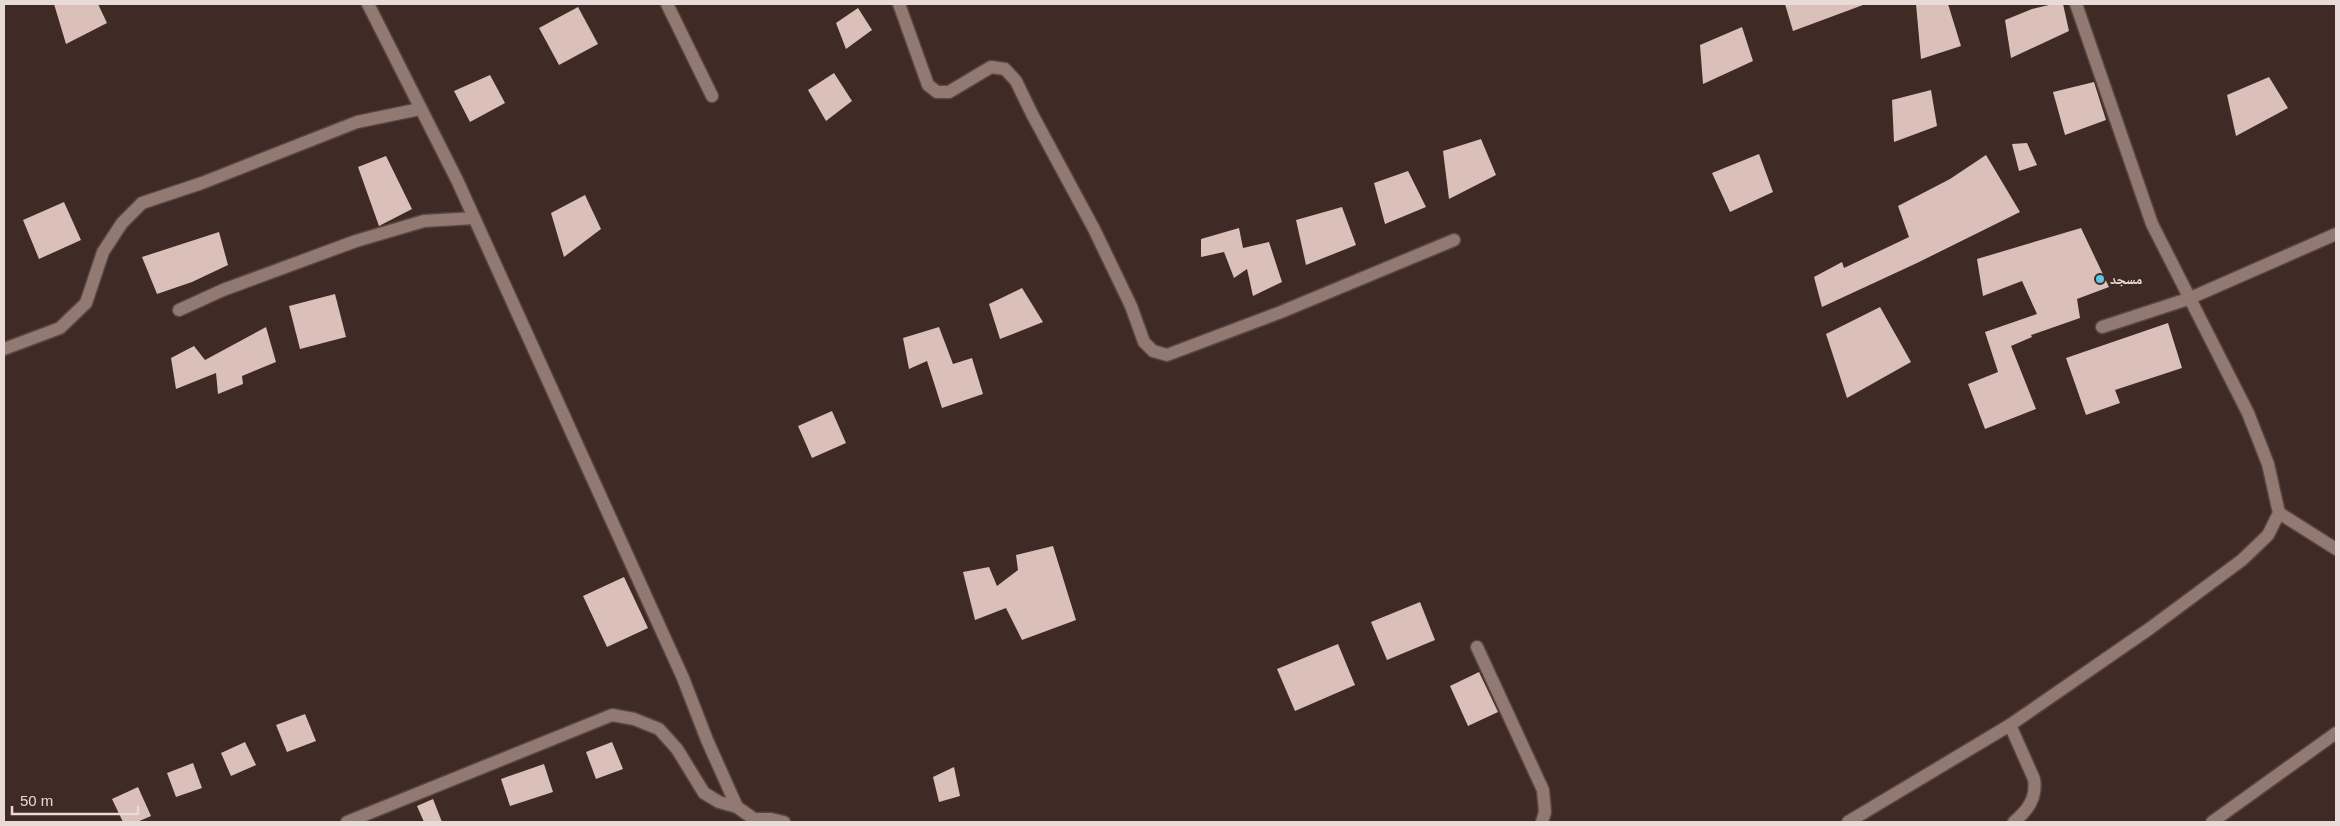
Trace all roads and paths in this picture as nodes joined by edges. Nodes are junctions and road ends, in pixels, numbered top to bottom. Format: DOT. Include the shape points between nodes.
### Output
graph roads {
  1 [pos="368,4"];
  2 [pos="667,4"];
  3 [pos="899,4"];
  4 [pos="2076,4"];
  5 [pos="712,96"];
  6 [pos="420,109"];
  7 [pos="474,218"];
  8 [pos="2336,234"];
  9 [pos="1454,240"];
  10 [pos="2188,299"];
  11 [pos="179,310"];
  12 [pos="2102,327"];
  13 [pos="4,349"];
  14 [pos="2279,513"];
  15 [pos="2336,549"];
  16 [pos="1477,647"];
  17 [pos="2010,725"];
  18 [pos="2335,736"];
  19 [pos="737,807"];
  20 [pos="347,822"];
  21 [pos="784,822"];
  22 [pos="1542,822"];
  23 [pos="1848,822"];
  24 [pos="2014,822"];
  25 [pos="2212,822"];
  1 -- 6 [label="street"];
  2 -- 5 [label="street"];
  3 -- 9 [label="street" via="928,85 937,92 949,92 991,67 1005,68 1016,81 1094,229 1131,306 1144,342 1153,351 1167,355 1282,312"];
  4 -- 10 [label="street" via="2152,224"];
  6 -- 7 [label="street"];
  6 -- 13 [label="street" via="357,122 142,204 122,223 103,252 86,303 60,328"];
  7 -- 11 [label="street" via="424,221 356,241 223,290"];
  7 -- 19 [label="street" via="683,678"];
  8 -- 10 [label="street"];
  10 -- 12 [label="street"];
  10 -- 14 [label="street" via="2248,413 2268,464"];
  14 -- 15 [label="street"];
  14 -- 17 [label="street" via="2268,535 2242,560"];
  16 -- 22 [label="street" via="1543,790"];
  17 -- 23 [label="street"];
  17 -- 24 [label="street" via="2034,778 2035,788 2033,799"];
  18 -- 25 [label="street"];
  19 -- 20 [label="street" via="704,793 677,749 658,729 634,719 612,715"];
  19 -- 21 [label="street" via="754,819"];
}
